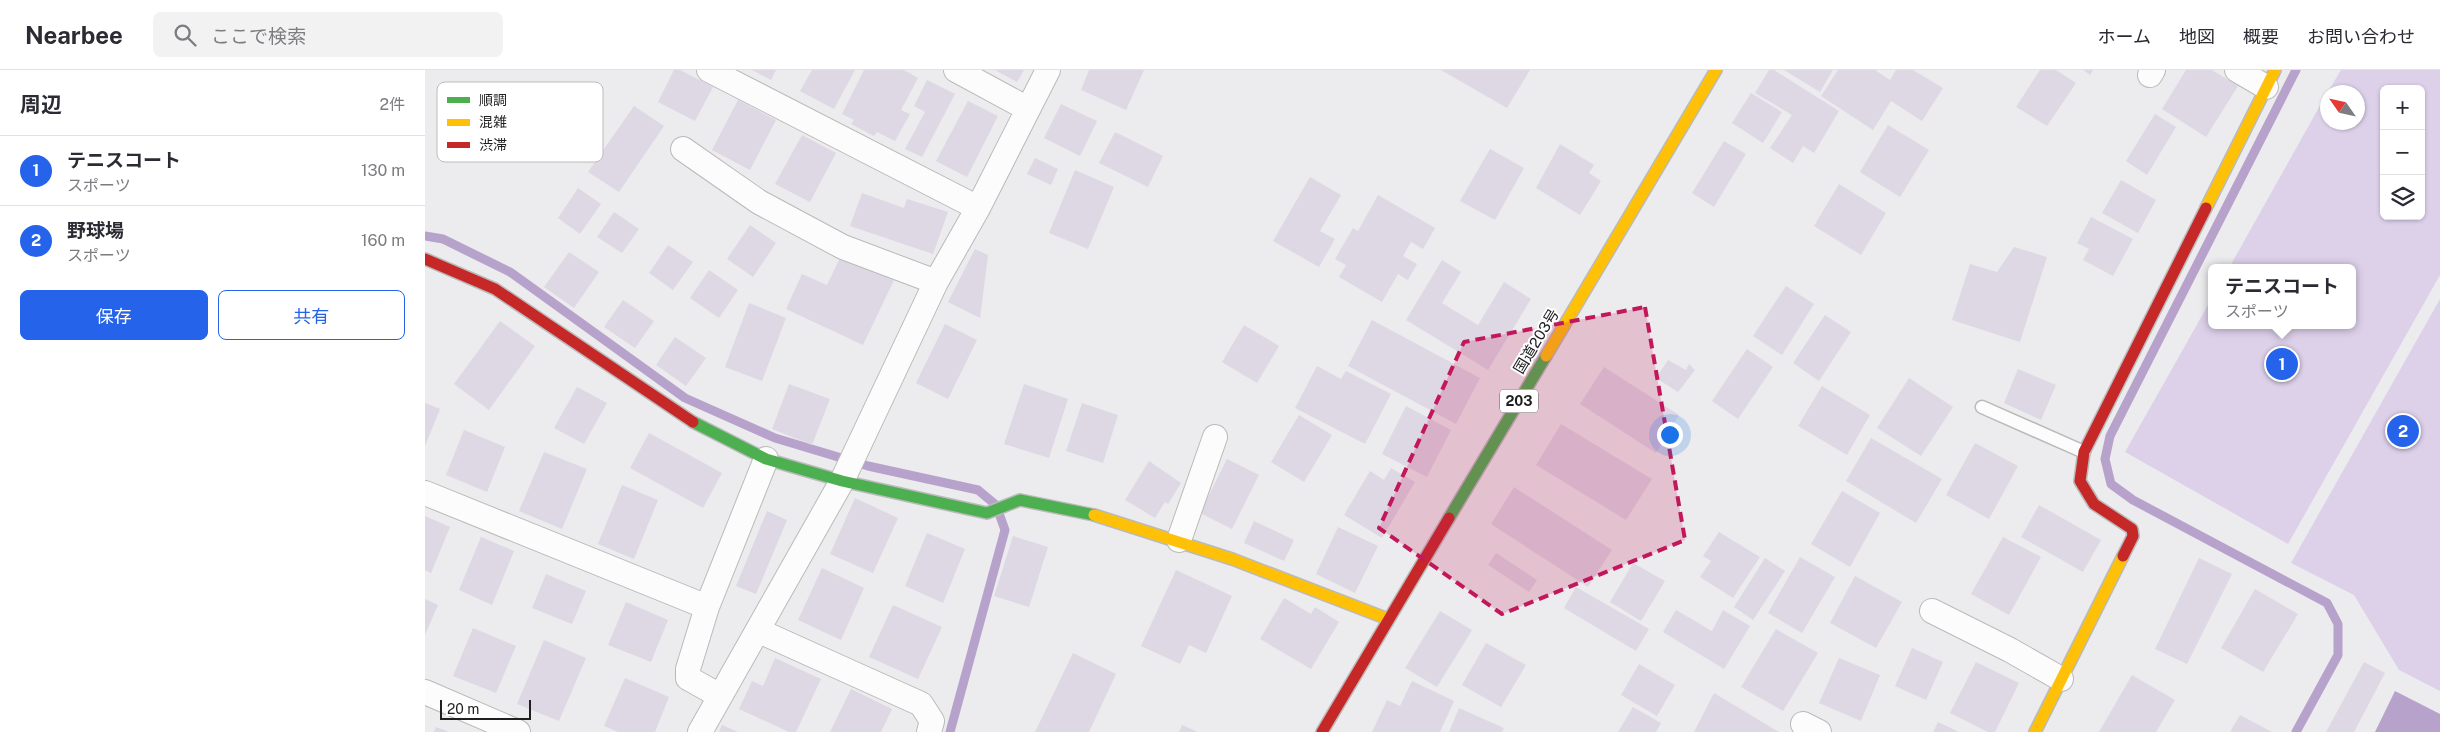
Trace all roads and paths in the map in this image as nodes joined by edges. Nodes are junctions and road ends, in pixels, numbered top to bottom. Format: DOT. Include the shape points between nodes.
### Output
graph roads {
  1 [pos="709,70"];
  2 [pos="956,70"];
  3 [pos="1048,70"];
  4 [pos="1716,70"];
  5 [pos="2237,70"];
  6 [pos="2270,78"];
  7 [pos="1028,109"];
  8 [pos="683,149"];
  9 [pos="978,208"];
  10 [pos="425,259"];
  11 [pos="936,282"];
  12 [pos="1982,407"];
  13 [pos="1215,437"];
  14 [pos="2084,452"];
  15 [pos="766,459"];
  16 [pos="842,481"];
  17 [pos="425,493"];
  18 [pos="1179,540"];
  19 [pos="707,607"];
  20 [pos="1931,611"];
  21 [pos="1388,619"];
  22 [pos="759,631"];
  23 [pos="2061,679"];
  24 [pos="425,692"];
  25 [pos="720,696"];
  26 [pos="518,732"];
  27 [pos="700,732"];
  28 [pos="929,732"];
  29 [pos="1322,732"];
  30 [pos="2035,732"];
  1 -- 9 [label="street"];
  2 -- 7 [label="street"];
  3 -- 7 [label="street"];
  4 -- 21 [label="main road, 国道203号 / 203"];
  5 -- 6 [label="street"];
  6 -- 14 [label="main road"];
  7 -- 9 [label="street"];
  8 -- 11 [label="street" via="759,202 843,247"];
  9 -- 11 [label="street"];
  10 -- 15 [label="main road" via="495,289 680,416"];
  11 -- 16 [label="street"];
  12 -- 14 [label="lane"];
  13 -- 18 [label="street"];
  14 -- 23 [label="main road" via="2081,481 2094,504 2132,529 2133,536"];
  15 -- 16 [label="main road"];
  15 -- 19 [label="street"];
  16 -- 18 [label="main road" via="987,513 1020,500 1103,517"];
  16 -- 22 [label="street"];
  17 -- 19 [label="street"];
  18 -- 21 [label="main road"];
  19 -- 25 [label="street" via="688,678"];
  20 -- 23 [label="street"];
  21 -- 29 [label="main road, 国道203号 / 203"];
  22 -- 25 [label="street"];
  22 -- 28 [label="street" via="921,704 932,721"];
  23 -- 30 [label="main road"];
  24 -- 26 [label="street"];
  25 -- 27 [label="street"];
}
